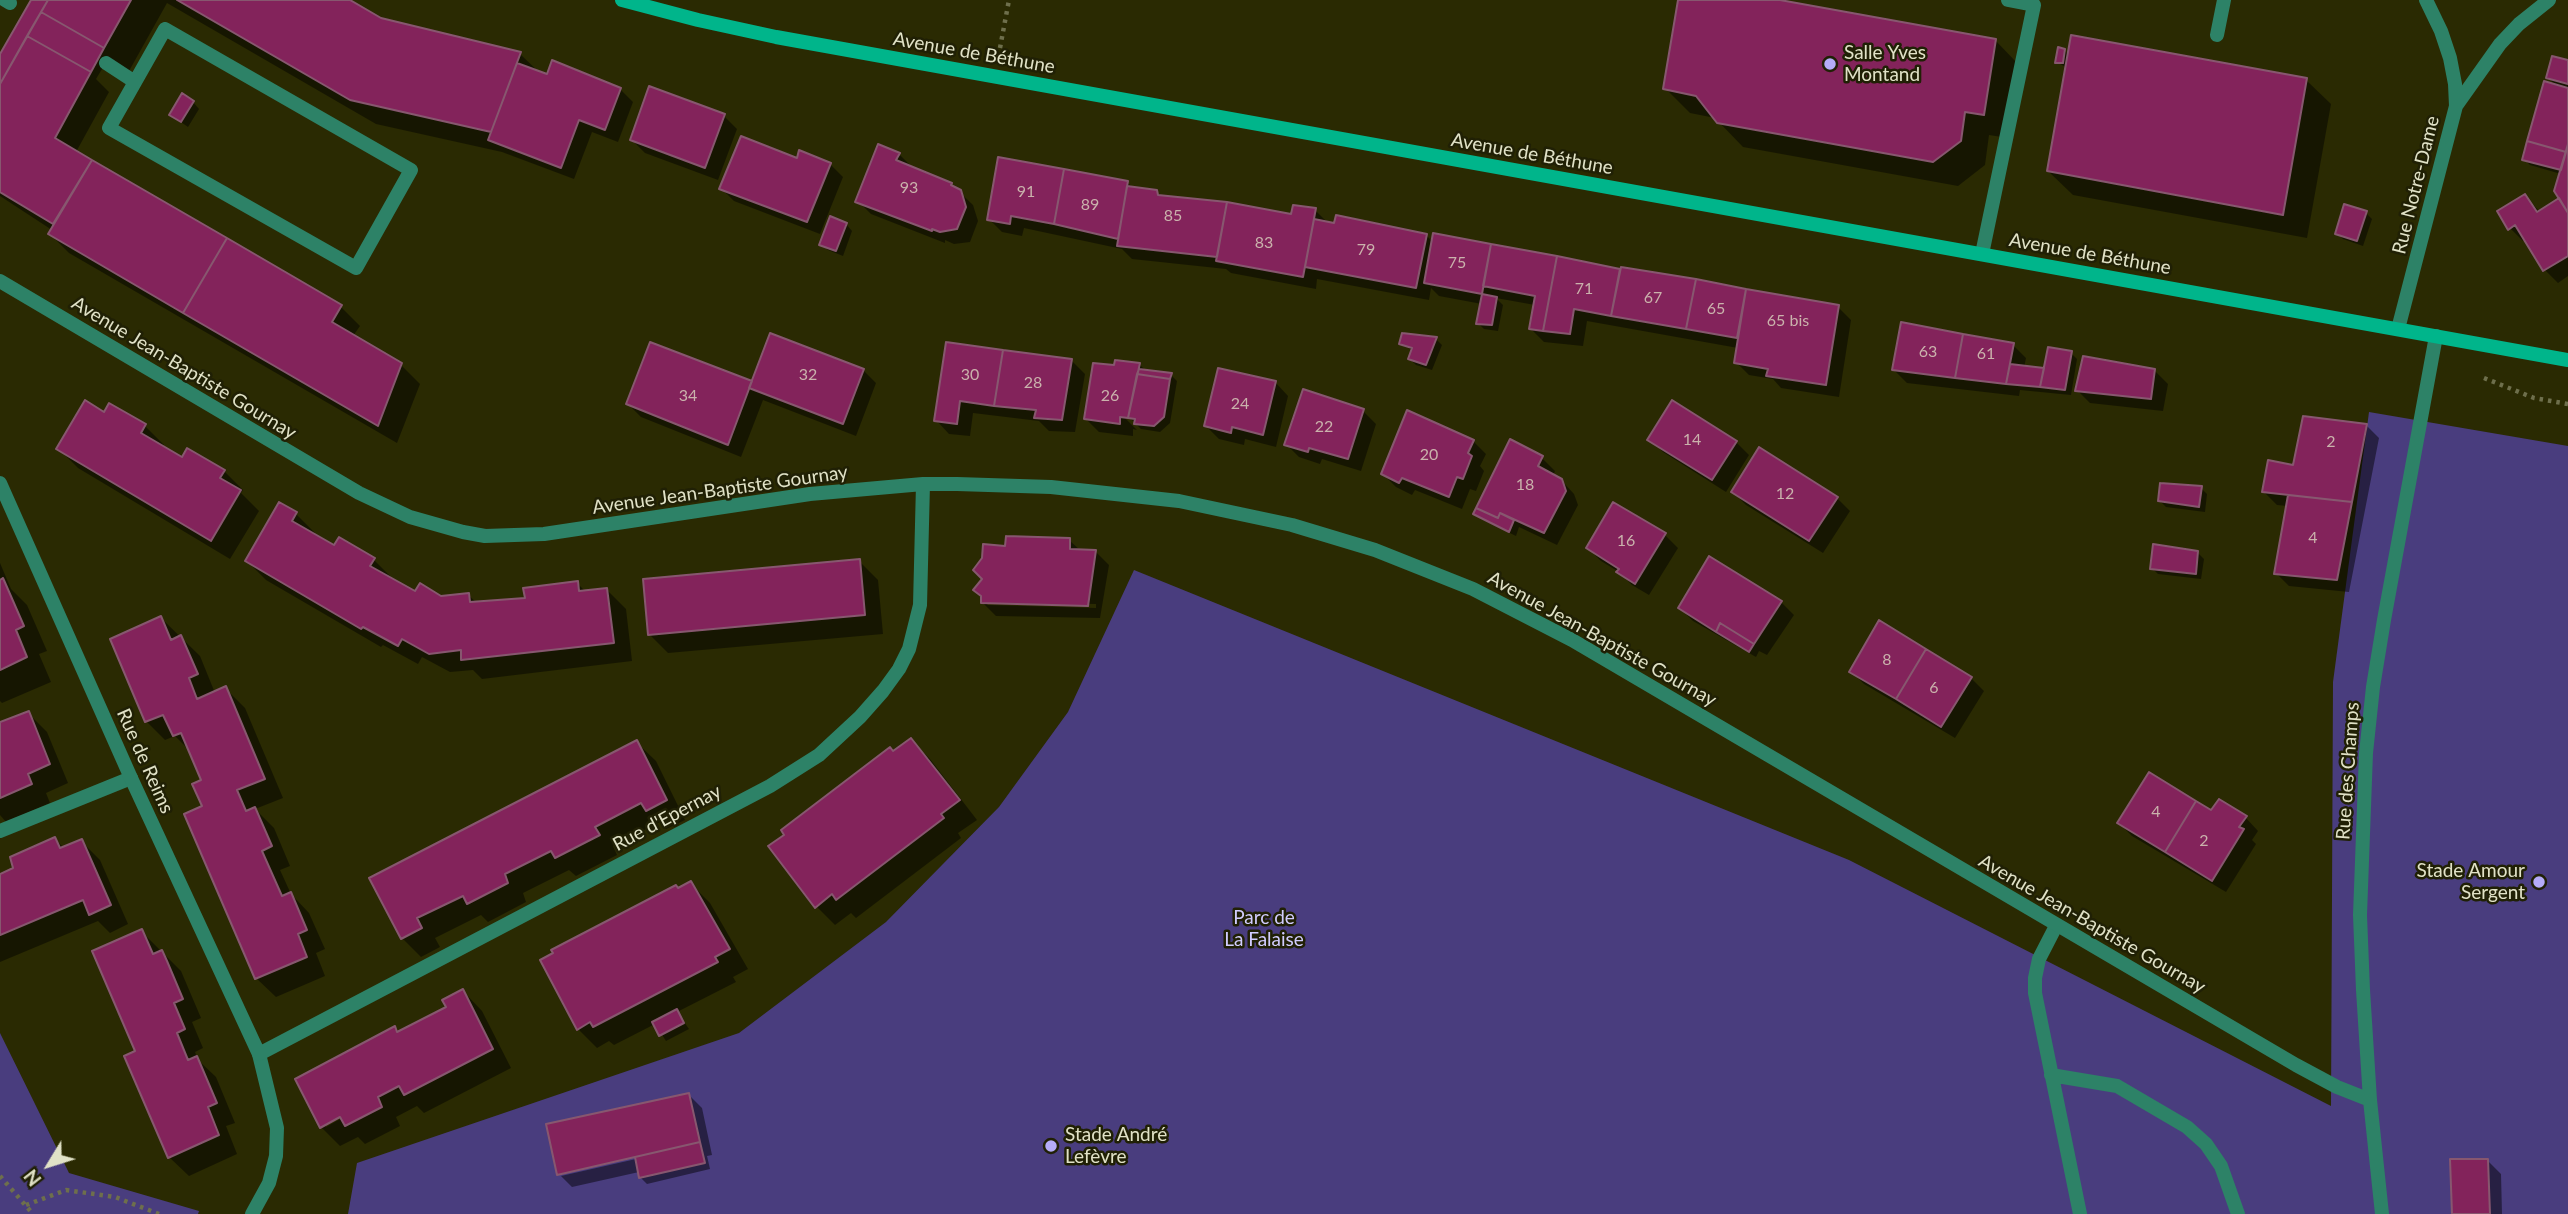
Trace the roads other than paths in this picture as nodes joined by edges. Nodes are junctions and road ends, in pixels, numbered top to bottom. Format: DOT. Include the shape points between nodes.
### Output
graph roads {
  1 [pos="622,0"];
  2 [pos="2008,0"];
  3 [pos="2224,0"];
  4 [pos="2426,0"];
  5 [pos="2549,0"];
  6 [pos="2217,35"];
  7 [pos="106,63"];
  8 [pos="135,82"];
  9 [pos="2456,106"];
  10 [pos="1982,254"];
  11 [pos="0,281"];
  12 [pos="2398,329"];
  13 [pos="2436,336"];
  14 [pos="2568,360"];
  15 [pos="0,482"];
  16 [pos="923,484"];
  17 [pos="131,778"];
  18 [pos="0,831"];
  19 [pos="2056,926"];
  20 [pos="259,1054"];
  21 [pos="2052,1074"];
  22 [pos="2370,1100"];
  23 [pos="252,1214"];
  24 [pos="2080,1214"];
  25 [pos="2238,1214"];
  26 [pos="2382,1214"];
  1 -- 10 [label="street, Avenue de Béthune" via="763,34"];
  2 -- 10 [label="street" via="2034,5"];
  3 -- 6 [label="street"];
  4 -- 9 [label="street" via="2449,58"];
  5 -- 9 [label="street, Rue Notre-Dame" via="2500,44"];
  7 -- 8 [label="street"];
  8 -- 8 [label="street" via="109,128 355,268 411,170 165,29"];
  9 -- 12 [label="street, Rue Notre-Dame"];
  10 -- 12 [label="street, Avenue de Béthune"];
  11 -- 16 [label="street, Avenue Jean-Baptiste Gournay" via="359,493 410,516 463,532 544,534 810,494"];
  12 -- 13 [label="street, Avenue de Béthune"];
  13 -- 14 [label="street, Avenue de Béthune"];
  13 -- 22 [label="street, Rue des Champs" via="2368,730 2360,915"];
  15 -- 17 [label="street, Rue de Reims"];
  16 -- 19 [label="street, Avenue Jean-Baptiste Gournay" via="1051,487 1179,501 1292,525 1375,550 1472,589 1572,640"];
  16 -- 20 [label="street, Rue d'Epernay" via="920,605 909,649 883,691 826,749 769,786"];
  17 -- 18 [label="street"];
  17 -- 20 [label="street, Rue de Reims"];
  19 -- 21 [label="street" via="2035,978"];
  19 -- 22 [label="street, Avenue Jean-Baptiste Gournay" via="2296,1065"];
  20 -- 23 [label="street, Rue de Reims" via="277,1128 276,1156 269,1183"];
  21 -- 24 [label="street"];
  21 -- 25 [label="street" via="2117,1086 2187,1127 2221,1166"];
  22 -- 26 [label="street, Rue des Champs"];
}
